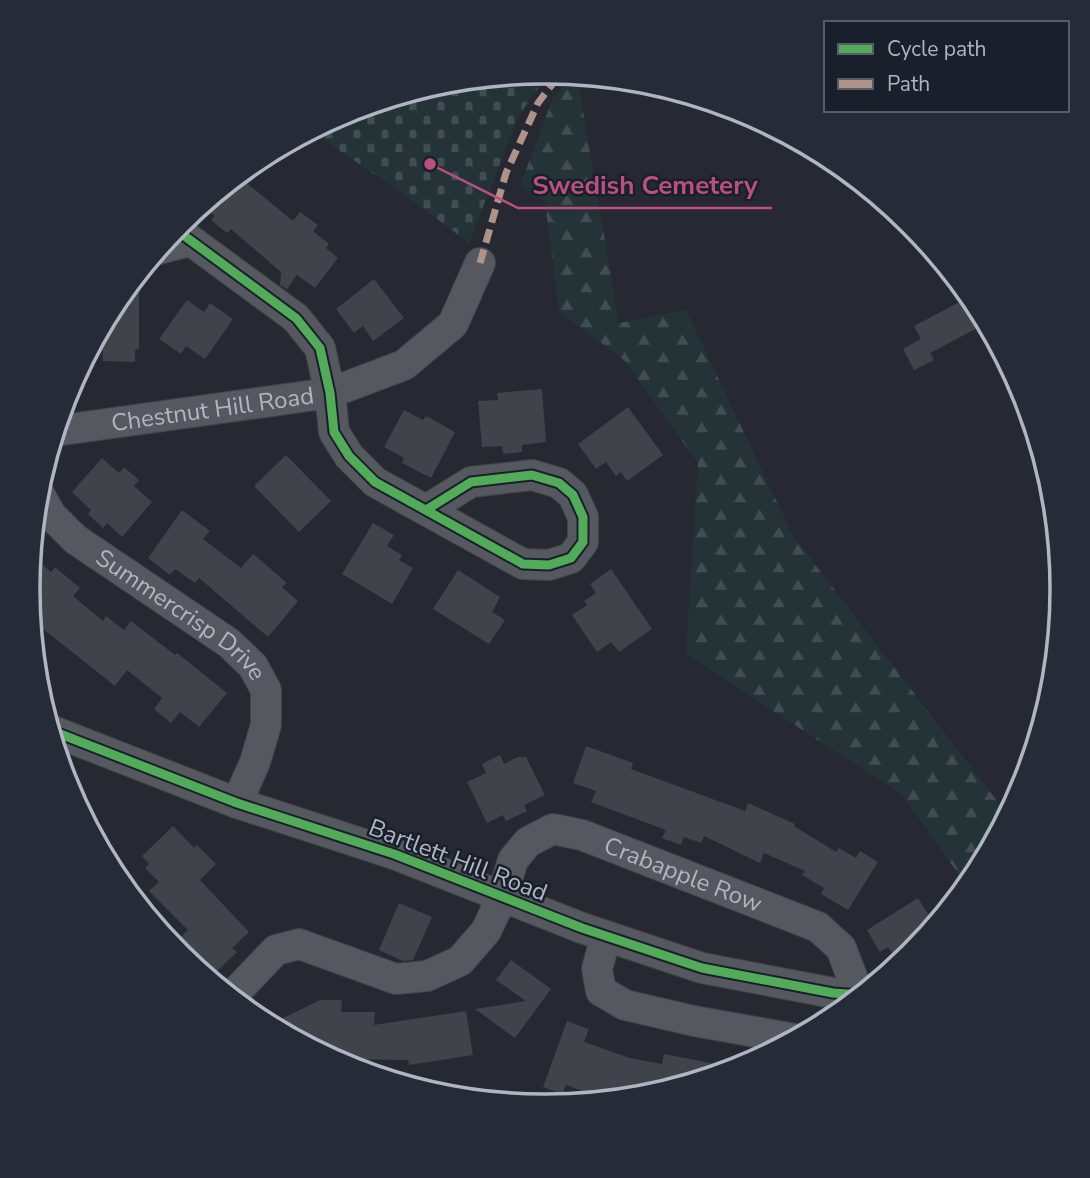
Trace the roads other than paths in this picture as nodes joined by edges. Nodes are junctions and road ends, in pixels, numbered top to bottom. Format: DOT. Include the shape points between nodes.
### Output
graph roads {
  1 [pos="184,236"];
  2 [pos="480,263"];
  3 [pos="330,393"];
  4 [pos="66,429"];
  5 [pos="47,508"];
  6 [pos="426,510"];
  7 [pos="62,735"];
  8 [pos="237,803"];
  9 [pos="502,897"];
  10 [pos="606,936"];
  11 [pos="856,986"];
  12 [pos="238,989"];
  13 [pos="845,994"];
  14 [pos="779,1036"];
  1 -- 3 [label="street" via="296,318 320,348"];
  2 -- 3 [label="street, Chestnut Hill Road" via="453,324 404,365"];
  3 -- 4 [label="street, Chestnut Hill Road"];
  3 -- 6 [label="street" via="334,432 349,456 375,481"];
  5 -- 8 [label="street, Summercrisp Drive" via="75,539 229,643 253,666 266,690 266,725"];
  6 -- 6 [label="street" via="523,564 549,565 571,558 583,542 583,517 573,495 559,483 532,475 471,482"];
  7 -- 8 [label="street, Bartlett Hill Road"];
  8 -- 9 [label="street, Bartlett Hill Road" via="394,854"];
  9 -- 10 [label="street, Bartlett Hill Road"];
  9 -- 11 [label="street, Crabapple Row" via="513,860 528,842 553,829 582,835 818,927 841,948"];
  9 -- 12 [label="street, Crabapple Row" via="486,932 460,961 427,976 396,979 299,944 276,950"];
  10 -- 13 [label="street, Bartlett Hill Road" via="702,968"];
  10 -- 14 [label="street" via="597,969 601,991 625,1006"];
}
